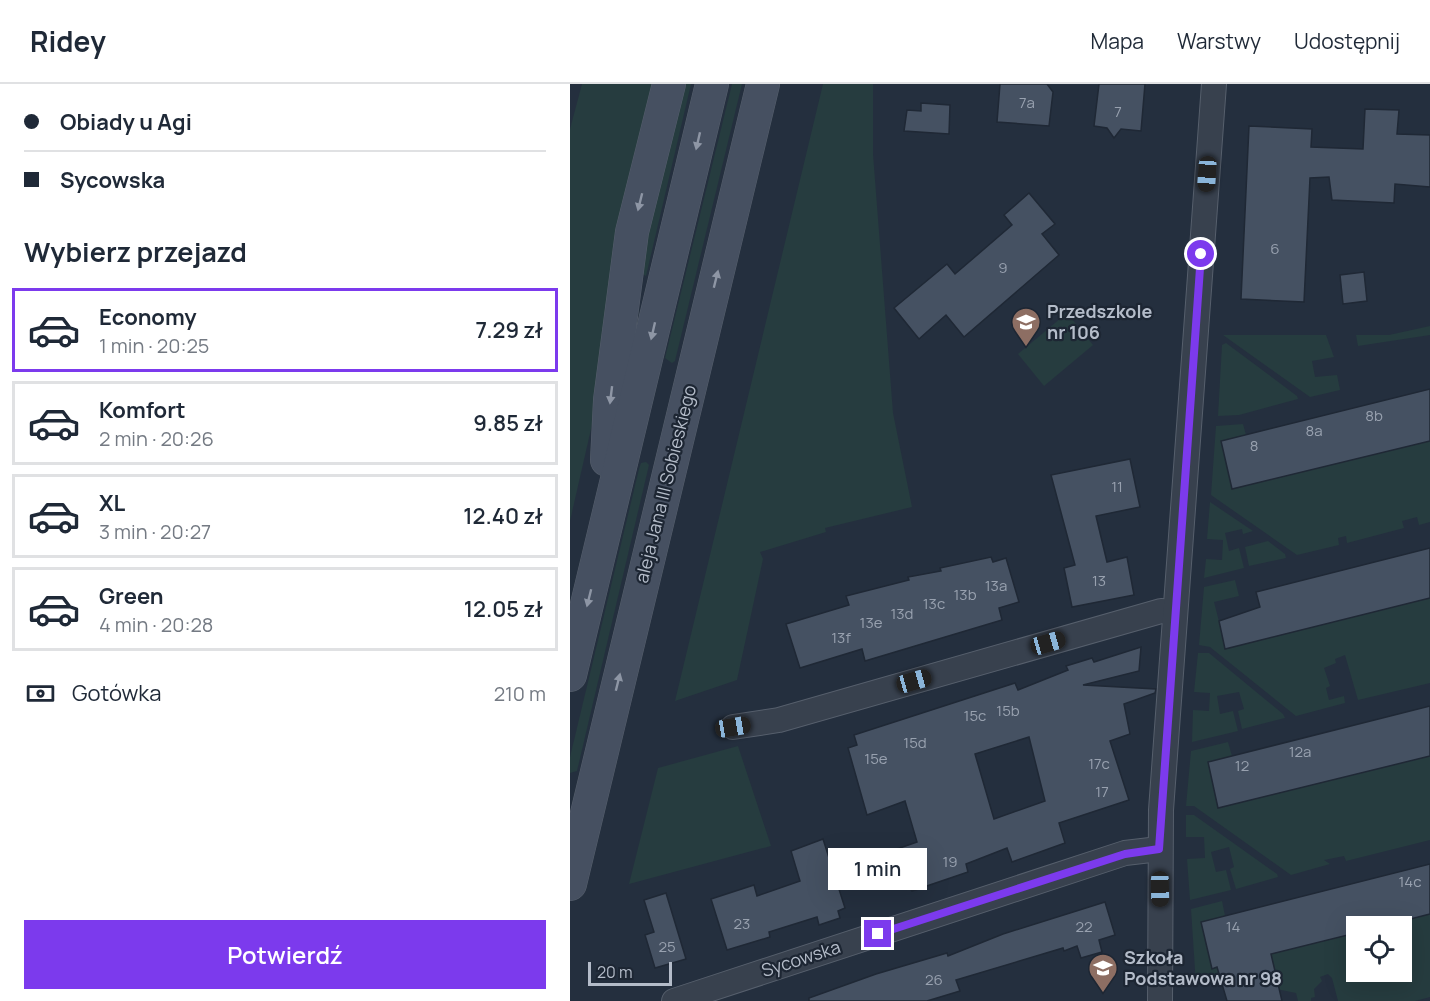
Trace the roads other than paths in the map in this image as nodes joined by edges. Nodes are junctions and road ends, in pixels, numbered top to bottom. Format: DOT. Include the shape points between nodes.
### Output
graph roads {
  1 [pos="669,84"];
  2 [pos="712,84"];
  3 [pos="763,84"];
  4 [pos="1214,84"];
  5 [pos="602,541"];
  6 [pos="1174,612"];
  7 [pos="570,675"];
  8 [pos="733,727"];
  9 [pos="1159,849"];
  10 [pos="570,884"];
  11 [pos="674,1001"];
  12 [pos="1160,1001"];
  1 -- 5 [label="main road, one-way" via="632,232 610,400"];
  2 -- 5 [label="main road, one-way"];
  10 -- 3 [label="main road, aleja Jana III Sobieskiego, one-way"];
  4 -- 6 [label="street"];
  5 -- 7 [label="main road, one-way"];
  6 -- 8 [label="street" via="1161,611 780,720"];
  6 -- 9 [label="street"];
  9 -- 11 [label="street, Sycowska" via="1125,854"];
  9 -- 12 [label="street"];
}
